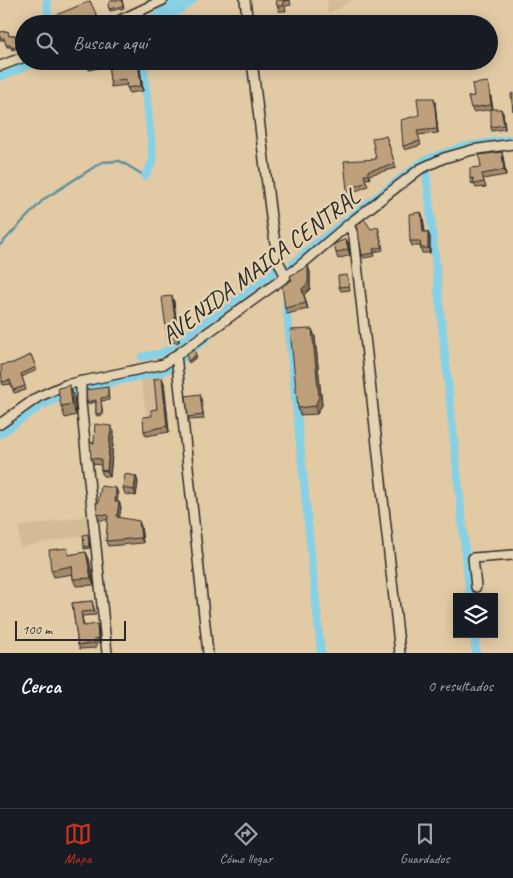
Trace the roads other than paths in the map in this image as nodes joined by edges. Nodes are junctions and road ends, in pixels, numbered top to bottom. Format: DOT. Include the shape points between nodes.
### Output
graph roads {
  1 [pos="163,0"];
  2 [pos="245,0"];
  3 [pos="131,15"];
  4 [pos="247,15"];
  5 [pos="15,60"];
  6 [pos="0,66"];
  7 [pos="253,70"];
  8 [pos="513,144"];
  9 [pos="349,224"];
  10 [pos="285,275"];
  11 [pos="176,356"];
  12 [pos="81,381"];
  13 [pos="0,424"];
  14 [pos="513,555"];
  15 [pos="476,587"];
  16 [pos="107,653"];
  17 [pos="208,653"];
  18 [pos="400,653"];
  1 -- 3 [label="street"];
  2 -- 4 [label="street"];
  5 -- 6 [label="street"];
  7 -- 10 [label="street" via="278,261"];
  8 -- 9 [label="street, AVENIDA MAICA CENTRAL" via="472,150 430,164"];
  9 -- 10 [label="street, AVENIDA MAICA CENTRAL"];
  9 -- 18 [label="street" via="354,237 366,333"];
  10 -- 11 [label="street, AVENIDA MAICA CENTRAL"];
  11 -- 12 [label="street, AVENIDA MAICA CENTRAL" via="153,367"];
  11 -- 17 [label="street"];
  12 -- 13 [label="street, AVENIDA MAICA CENTRAL" via="38,397"];
  12 -- 16 [label="street"];
  14 -- 15 [label="street" via="473,558"];
}
